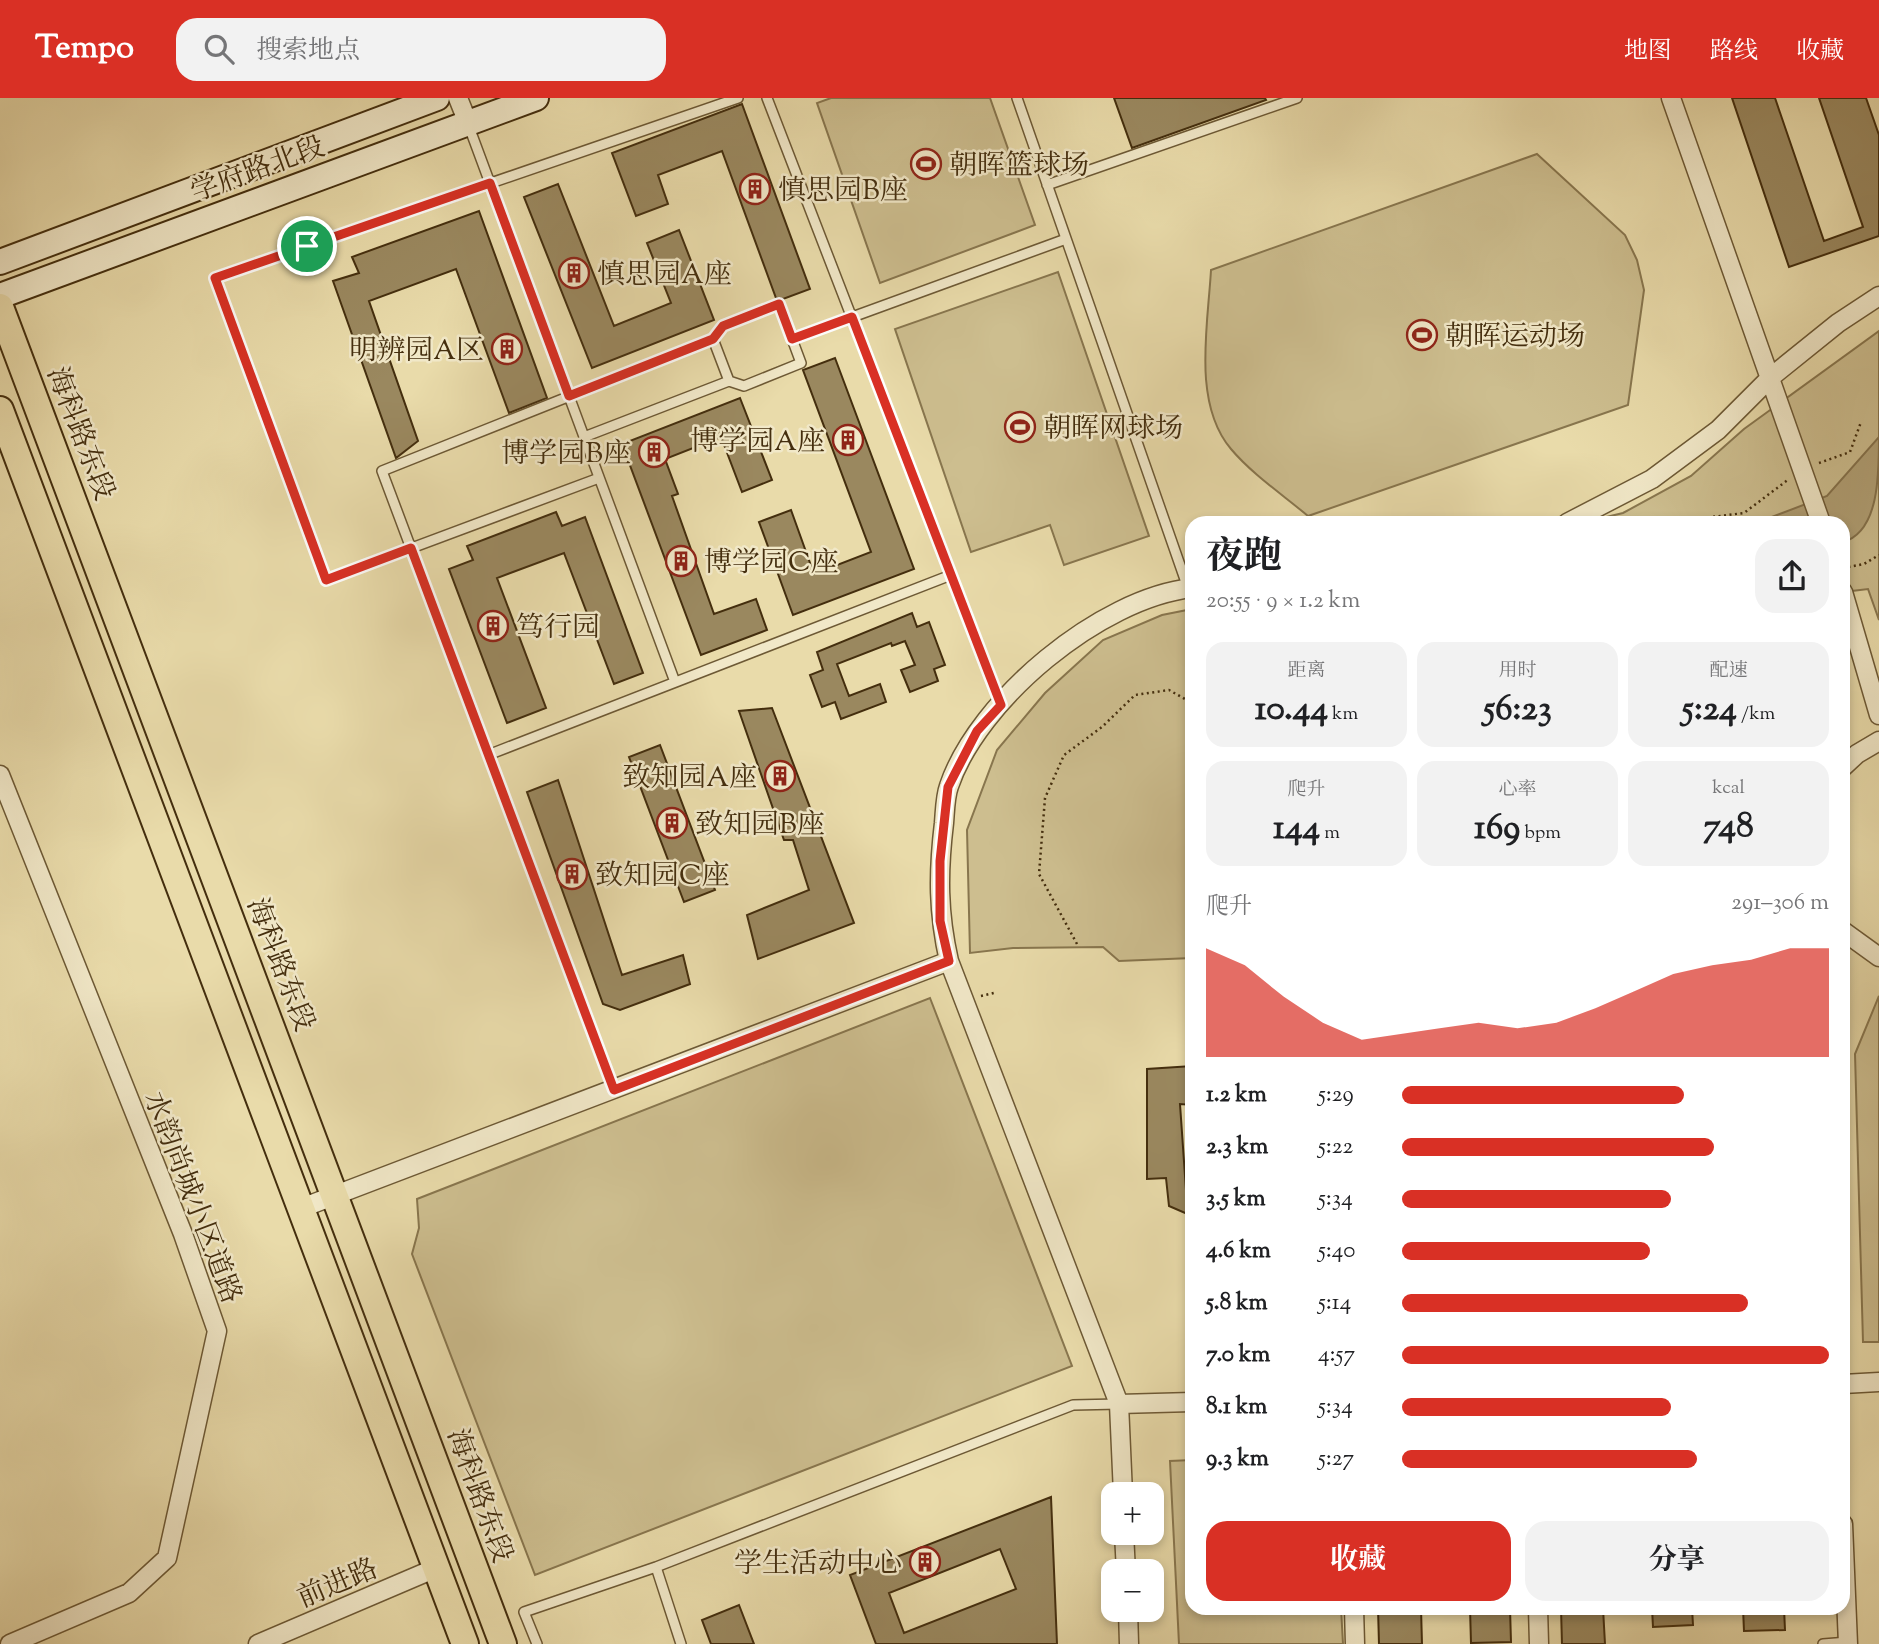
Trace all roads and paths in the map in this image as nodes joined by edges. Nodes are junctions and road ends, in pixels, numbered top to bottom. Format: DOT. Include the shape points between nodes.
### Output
graph roads {
  1 [pos="437,98"];
  2 [pos="458,98"];
  3 [pos="536,98"];
  4 [pos="738,98"];
  5 [pos="767,98"];
  6 [pos="1017,98"];
  7 [pos="1297,98"];
  8 [pos="1671,98"];
  9 [pos="468,122"];
  10 [pos="490,183"];
  11 [pos="1047,185"];
  12 [pos="1066,239"];
  13 [pos="0,262"];
  14 [pos="0,296"];
  15 [pos="1879,296"];
  16 [pos="0,307"];
  17 [pos="852,317"];
  18 [pos="713,339"];
  19 [pos="792,339"];
  20 [pos="1771,377"];
  21 [pos="729,381"];
  22 [pos="569,396"];
  23 [pos="0,410"];
  24 [pos="1861,422"];
  25 [pos="584,438"];
  26 [pos="1804,469"];
  27 [pos="599,478"];
  28 [pos="1581,516"];
  29 [pos="1720,516"];
  30 [pos="1820,516"];
  31 [pos="411,548"];
  32 [pos="1879,555"];
  33 [pos="1850,567"];
  34 [pos="1185,574"];
  35 [pos="951,575"];
  36 [pos="1185,589"];
  37 [pos="1850,616"];
  38 [pos="675,682"];
  39 [pos="1185,699"];
  40 [pos="1001,705"];
  41 [pos="1879,715"];
  42 [pos="1879,741"];
  43 [pos="488,755"];
  44 [pos="1850,760"];
  45 [pos="0,775"];
  46 [pos="1850,940"];
  47 [pos="1077,944"];
  48 [pos="1879,957"];
  49 [pos="949,961"];
  50 [pos="614,1090"];
  51 [pos="336,1194"];
  52 [pos="299,1209"];
  53 [pos="1879,1382"];
  54 [pos="1850,1384"];
  55 [pos="1185,1402"];
  56 [pos="1119,1404"];
  57 [pos="1122,1482"];
  58 [pos="656,1567"];
  59 [pos="436,1568"];
  60 [pos="1354,1615"];
  61 [pos="1538,1615"];
  62 [pos="1847,1615"];
  63 [pos="1128,1622"];
  64 [pos="1848,1643"];
  65 [pos="10,1644"];
  66 [pos="258,1644"];
  67 [pos="465,1644"];
  68 [pos="503,1644"];
  69 [pos="537,1644"];
  70 [pos="681,1644"];
  71 [pos="1129,1644"];
  72 [pos="1355,1644"];
  73 [pos="1539,1644"];
  74 [pos="1823,1644"];
  1 -- 13 [label="main road, 学府路北段"];
  2 -- 9 [label="street"];
  3 -- 9 [label="main road, 学府路北段"];
  4 -- 10 [label="lane"];
  5 -- 17 [label="lane"];
  6 -- 11 [label="lane"];
  7 -- 11 [label="lane"];
  8 -- 20 [label="street"];
  9 -- 10 [label="lane"];
  9 -- 14 [label="main road, 学府路北段"];
  10 -- 22 [label="lane"];
  10 -- 31 [label="lane" via="215,278 326,580"];
  11 -- 12 [label="lane"];
  12 -- 17 [label="lane"];
  12 -- 34 [label="lane"];
  15 -- 20 [label="street"];
  16 -- 51 [label="main road, 海科路东段"];
  17 -- 19 [label="lane"];
  17 -- 35 [label="lane"];
  18 -- 19 [label="lane" via="723,326 779,304"];
  18 -- 21 [label="lane"];
  18 -- 22 [label="lane"];
  19 -- 21 [label="lane" via="801,363 744,386"];
  20 -- 26 [label="street"];
  20 -- 28 [label="street" via="1718,429 1652,479"];
  21 -- 25 [label="lane"];
  22 -- 25 [label="lane"];
  22 -- 31 [label="lane" via="382,471"];
  23 -- 52 [label="main road"];
  24 -- 26 [label="path" via="1850,452"];
  25 -- 27 [label="lane"];
  26 -- 29 [label="path" via="1744,513"];
  26 -- 30 [label="street"];
  27 -- 31 [label="lane"];
  27 -- 38 [label="lane"];
  31 -- 43 [label="lane"];
  32 -- 33 [label="path"];
  35 -- 38 [label="lane"];
  35 -- 40 [label="lane"];
  36 -- 40 [label="street" via="1111,615 1054,650"];
  37 -- 41 [label="street"];
  38 -- 43 [label="lane"];
  39 -- 47 [label="path" via="1169,690 1135,695 1064,755 1045,798 1039,874"];
  40 -- 49 [label="street" via="977,731 948,787 940,861 940,921"];
  42 -- 44 [label="street"];
  43 -- 50 [label="lane"];
  45 -- 65 [label="street, 水韵尚城小区道路" via="183,1234 217,1331 167,1558 130,1593"];
  46 -- 48 [label="street"];
  49 -- 50 [label="street"];
  49 -- 56 [label="street"];
  50 -- 51 [label="street"];
  51 -- 52 [label="street"];
  51 -- 68 [label="main road, 海科路东段"];
  52 -- 59 [label="main road"];
  53 -- 54 [label="street"];
  55 -- 56 [label="street"];
  56 -- 57 [label="street"];
  56 -- 58 [label="lane" via="1073,1405"];
  58 -- 69 [label="lane" via="524,1612"];
  58 -- 70 [label="lane"];
  59 -- 66 [label="street, 前进路"];
  59 -- 67 [label="main road"];
  60 -- 72 [label="street"];
  61 -- 73 [label="street"];
  62 -- 64 [label="street"];
  63 -- 71 [label="street"];
  64 -- 74 [label="lane"];
}
